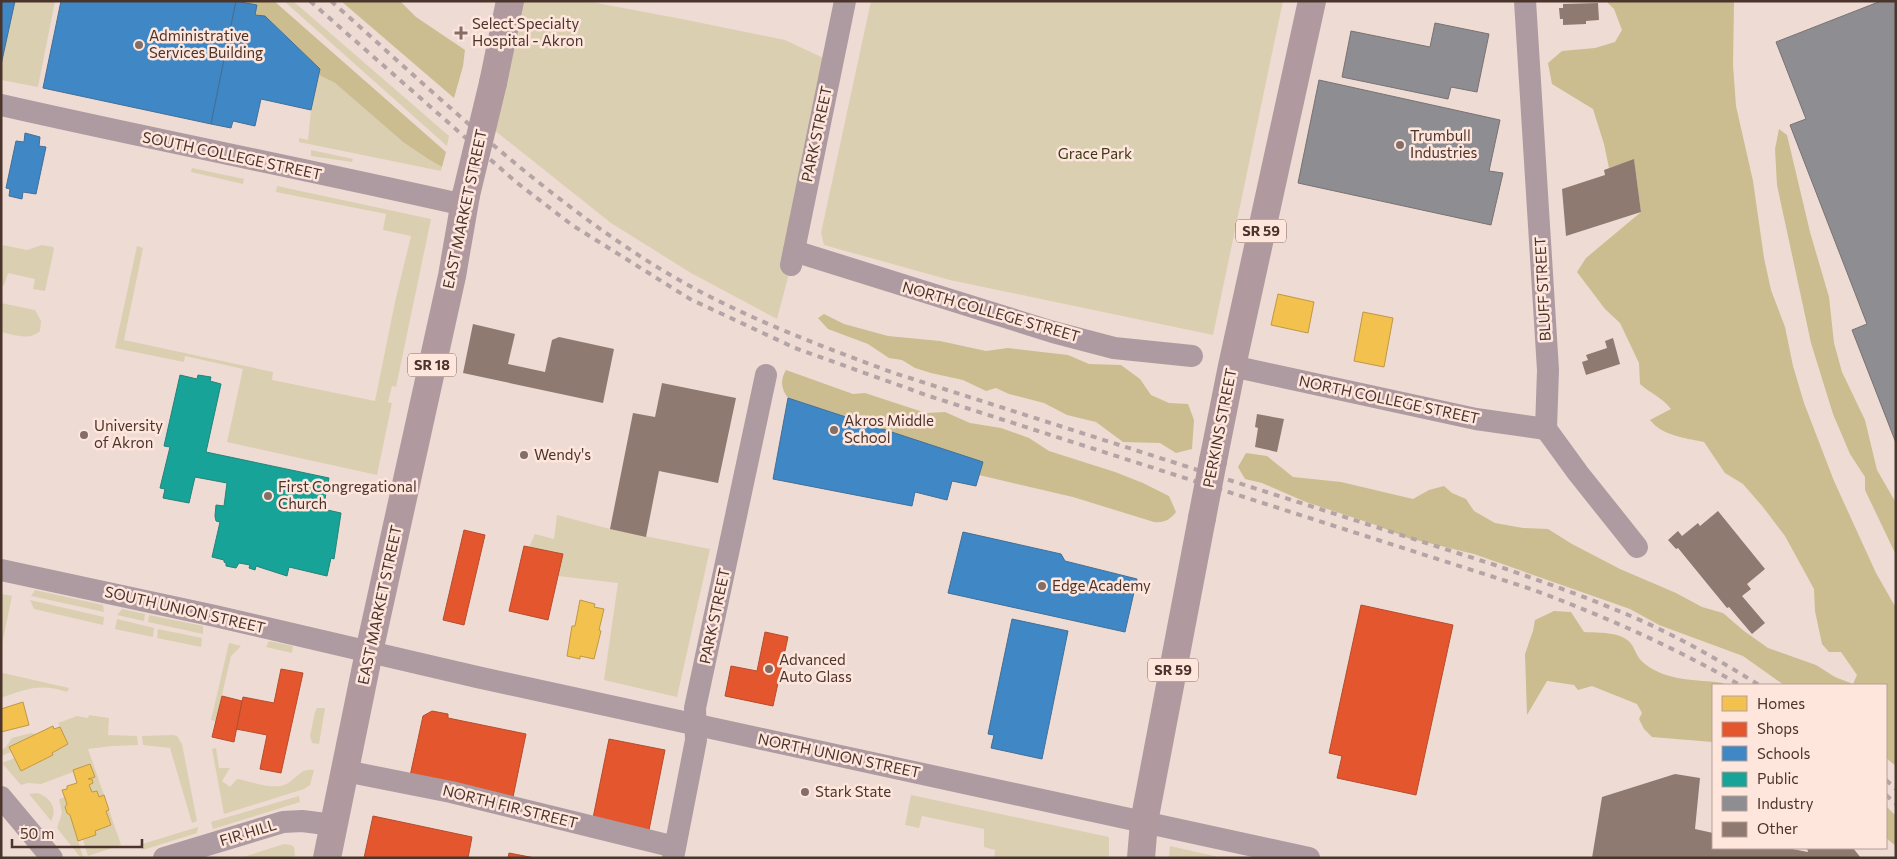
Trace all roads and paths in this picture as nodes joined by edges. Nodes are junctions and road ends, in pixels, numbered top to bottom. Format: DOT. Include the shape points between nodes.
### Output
graph roads {
  1 [pos="510,1"];
  2 [pos="845,1"];
  3 [pos="1312,1"];
  4 [pos="1525,1"];
  5 [pos="1,105"];
  6 [pos="465,200"];
  7 [pos="792,259"];
  8 [pos="1192,356"];
  9 [pos="1232,366"];
  10 [pos="766,375"];
  11 [pos="1546,429"];
  12 [pos="1637,546"];
  13 [pos="1,570"];
  14 [pos="369,652"];
  15 [pos="696,725"];
  16 [pos="345,770"];
  17 [pos="1,797"];
  18 [pos="1144,822"];
  19 [pos="334,825"];
  20 [pos="674,852"];
  21 [pos="52,858"];
  22 [pos="164,858"];
  23 [pos="327,858"];
  24 [pos="1141,858"];
  25 [pos="1309,858"];
  1 -- 6 [label="main road, EAST MARKET STREET / SR 18, bridge"];
  2 -- 7 [label="street, PARK STREET"];
  3 -- 9 [label="main road, PERKINS STREET / SR 59"];
  4 -- 11 [label="street, BLUFF STREET" via="1548,370"];
  5 -- 6 [label="street, SOUTH COLLEGE STREET" via="168,142"];
  6 -- 14 [label="main road, EAST MARKET STREET / SR 18" via="450,286"];
  7 -- 8 [label="street, NORTH COLLEGE STREET" via="1114,348"];
  9 -- 11 [label="street, NORTH COLLEGE STREET" via="1476,419"];
  9 -- 18 [label="main road, PERKINS STREET / SR 59, bridge"];
  10 -- 15 [label="street, PARK STREET" via="695,708"];
  11 -- 12 [label="street"];
  13 -- 14 [label="street, SOUTH UNION STREET"];
  14 -- 15 [label="street, NORTH UNION STREET"];
  14 -- 16 [label="main road, EAST MARKET STREET / SR 18"];
  15 -- 18 [label="street, NORTH UNION STREET"];
  15 -- 20 [label="street, PARK STREET" via="696,740"];
  16 -- 19 [label="main road, EAST MARKET STREET / SR 18"];
  16 -- 20 [label="street, NORTH FIR STREET" via="451,792"];
  17 -- 21 [label="street"];
  18 -- 24 [label="main road, PERKINS STREET / SR 59"];
  18 -- 25 [label="street, NORTH UNION STREET"];
  19 -- 22 [label="street, FIR HILL" via="283,822"];
  19 -- 23 [label="main road, EAST MARKET STREET / SR 18"];
}
